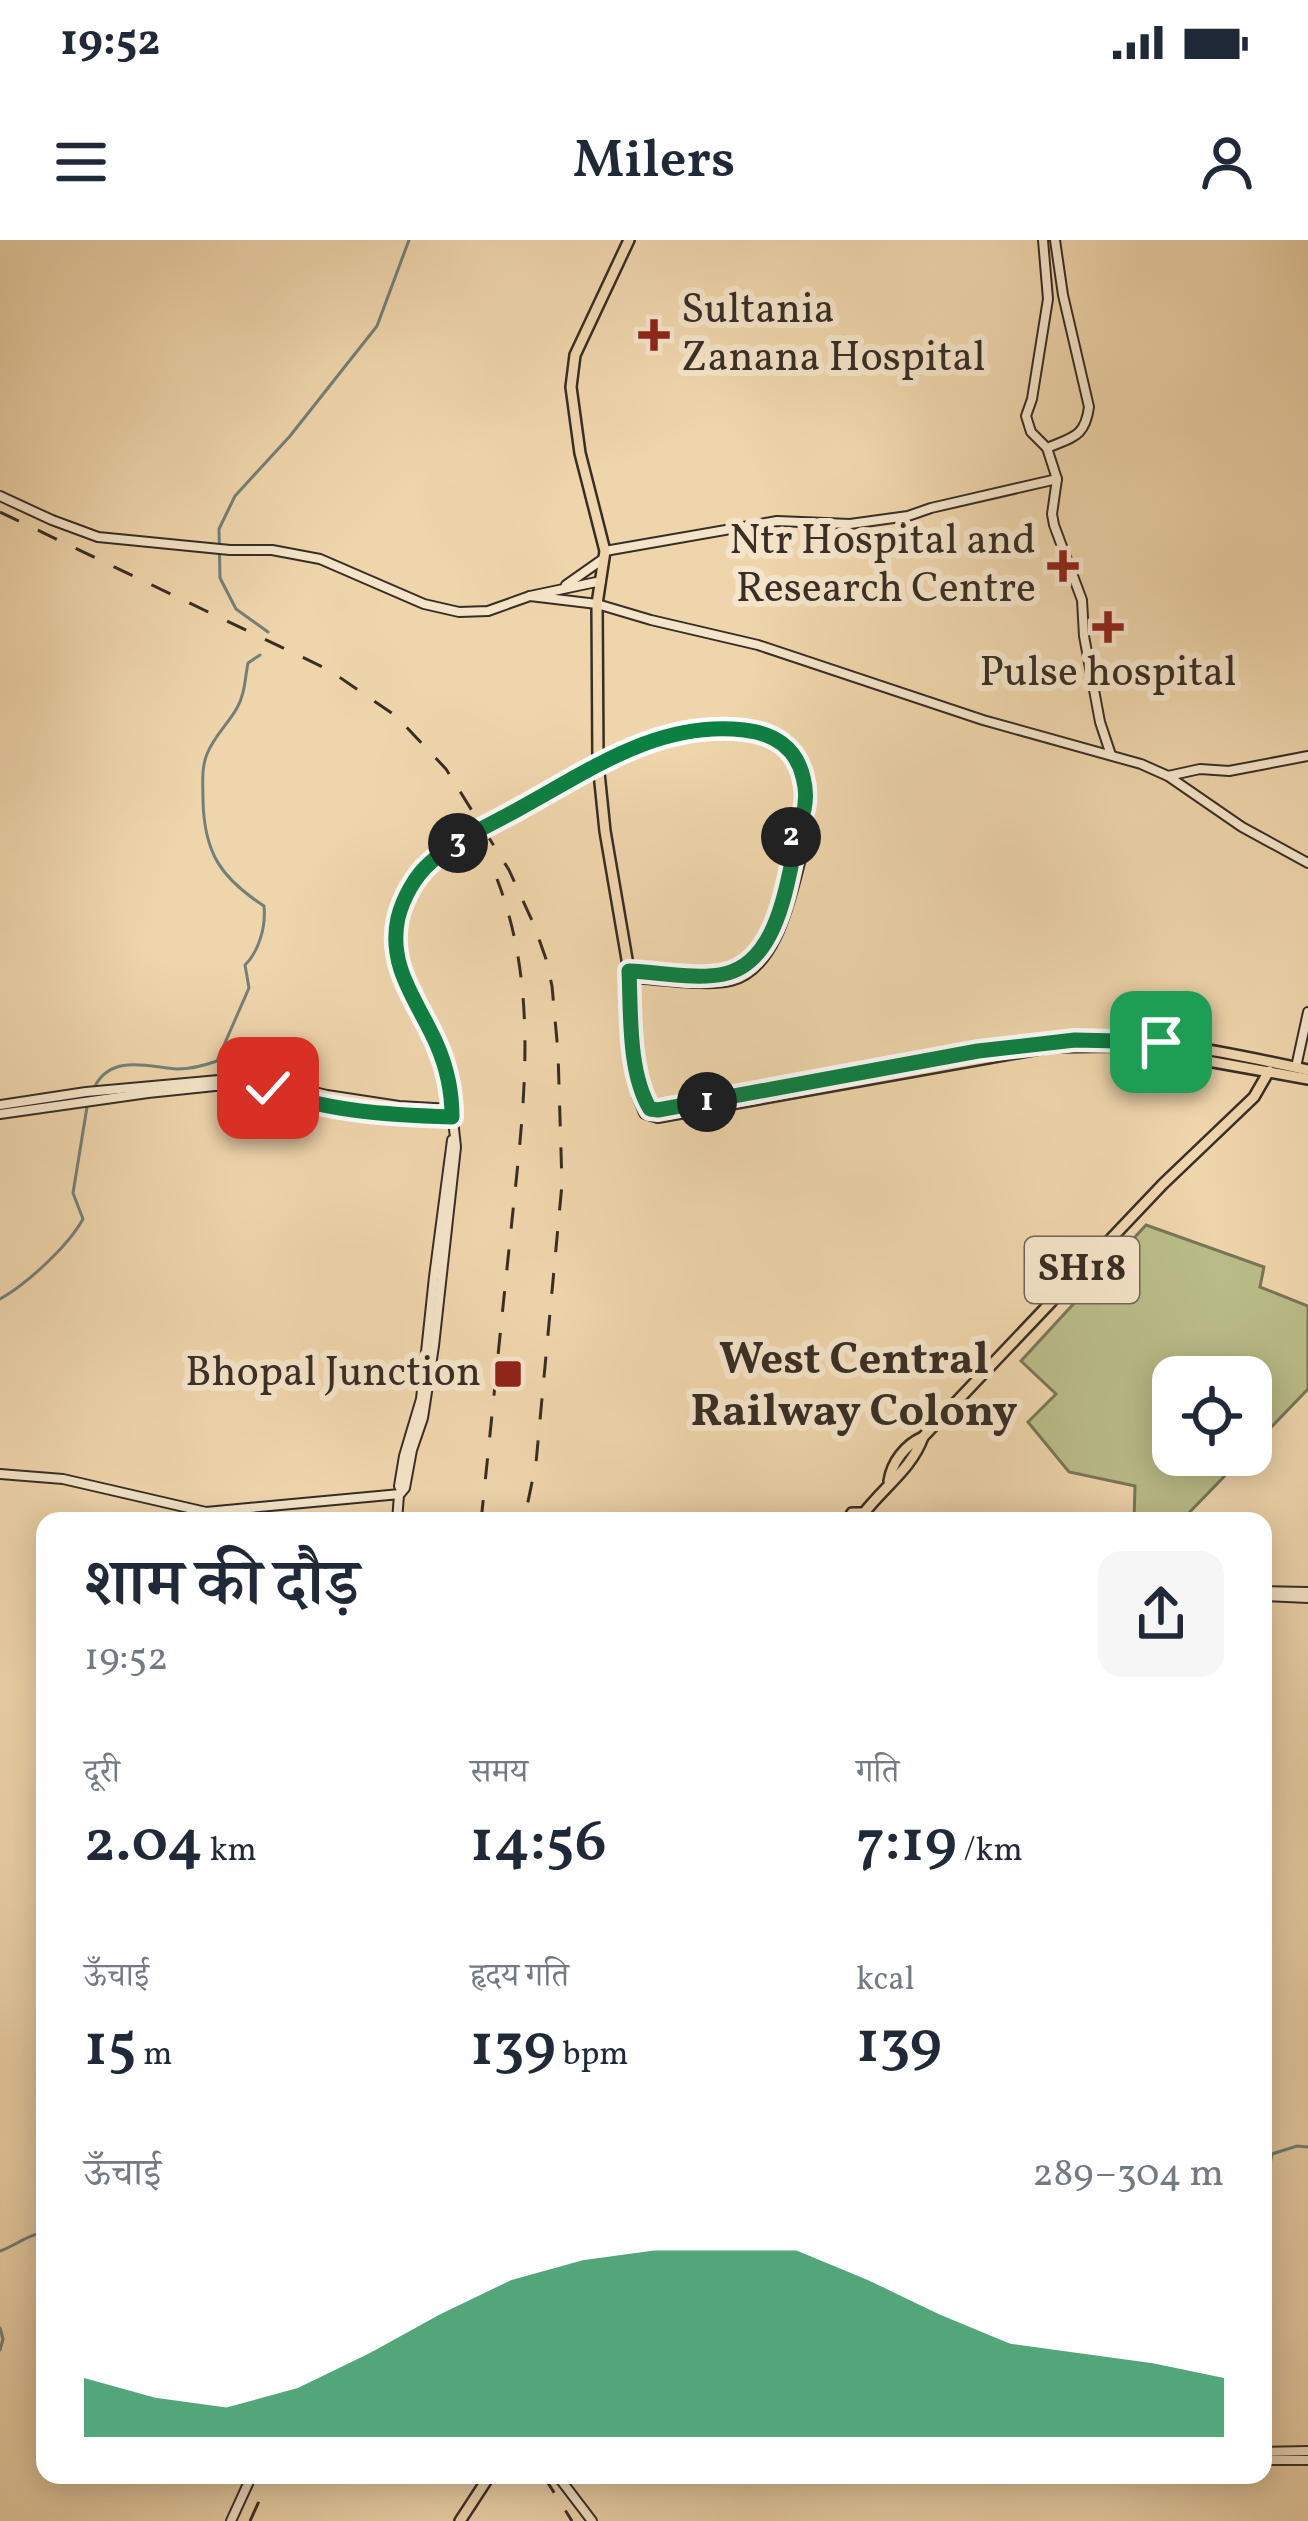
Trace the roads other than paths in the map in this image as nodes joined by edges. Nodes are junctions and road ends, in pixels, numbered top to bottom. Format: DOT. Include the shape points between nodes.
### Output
graph roads {
  1 [pos="628,240"];
  2 [pos="1056,244"];
  3 [pos="1044,245"];
  4 [pos="1047,448"];
  5 [pos="1057,479"];
  6 [pos="0,496"];
  7 [pos="604,555"];
  8 [pos="601,581"];
  9 [pos="562,593"];
  10 [pos="597,604"];
  11 [pos="1111,755"];
  12 [pos="1308,756"];
  13 [pos="1168,776"];
  14 [pos="802,831"];
  15 [pos="799,848"];
  16 [pos="1308,862"];
  17 [pos="629,974"];
  18 [pos="1308,1012"];
  19 [pos="1273,1067"];
  20 [pos="1302,1068"];
  21 [pos="1308,1079"];
  22 [pos="640,1090"];
  23 [pos="761,1094"];
  24 [pos="0,1110"];
  25 [pos="452,1113"];
  26 [pos="0,1474"];
  27 [pos="400,1493"];
  28 [pos="398,1512"];
  29 [pos="869,1512"];
  30 [pos="1272,1593"];
  31 [pos="1308,1595"];
  32 [pos="1272,2456"];
  33 [pos="1308,2456"];
  34 [pos="248,2484"];
  35 [pos="484,2484"];
  36 [pos="564,2484"];
  37 [pos="231,2521"];
  38 [pos="460,2521"];
  39 [pos="592,2521"];
  1 -- 7 [label="main road" via="574,355 571,387"];
  2 -- 3 [label="street"];
  2 -- 4 [label="street" via="1089,406 1087,424"];
  3 -- 4 [label="street" via="1048,298 1026,416"];
  4 -- 5 [label="street"];
  5 -- 7 [label="street" via="908,516 777,521"];
  5 -- 11 [label="street" via="1054,525 1082,600"];
  6 -- 9 [label="street" via="98,537 320,559 459,612"];
  7 -- 8 [label="main road"];
  7 -- 9 [label="street"];
  8 -- 9 [label="street"];
  8 -- 10 [label="main road"];
  9 -- 10 [label="street"];
  10 -- 11 [label="street" via="758,645"];
  10 -- 17 [label="main road" via="598,763"];
  11 -- 13 [label="street"];
  12 -- 13 [label="street"];
  13 -- 16 [label="street"];
  14 -- 15 [label="street" via="810,840"];
  14 -- 15 [label="street" via="791,837"];
  14 -- 25 [label="street, bridge" via="805,788 791,752 757,731 700,729 621,752 426,866 397,921 399,967 436,1042"];
  15 -- 17 [label="street" via="774,926 729,977"];
  17 -- 22 [label="main road"];
  18 -- 20 [label="street"];
  19 -- 20 [label="main road"];
  19 -- 21 [label="main road"];
  19 -- 23 [label="main road" via="1161,1042 1075,1040"];
  19 -- 29 [label="main road, SH18" via="1254,1096 923,1437"];
  22 -- 23 [label="main road" via="648,1108 658,1110"];
  22 -- 23 [label="main road" via="645,1113 658,1117"];
  24 -- 25 [label="street" via="70,1094 252,1077 400,1110"];
  25 -- 27 [label="street" via="433,1326"];
  26 -- 27 [label="street" via="63,1479 206,1512"];
  27 -- 28 [label="street"];
  30 -- 31 [label="street"];
  32 -- 33 [label="street"];
  34 -- 37 [label="street"];
  35 -- 38 [label="main road"];
  36 -- 39 [label="street"];
}
